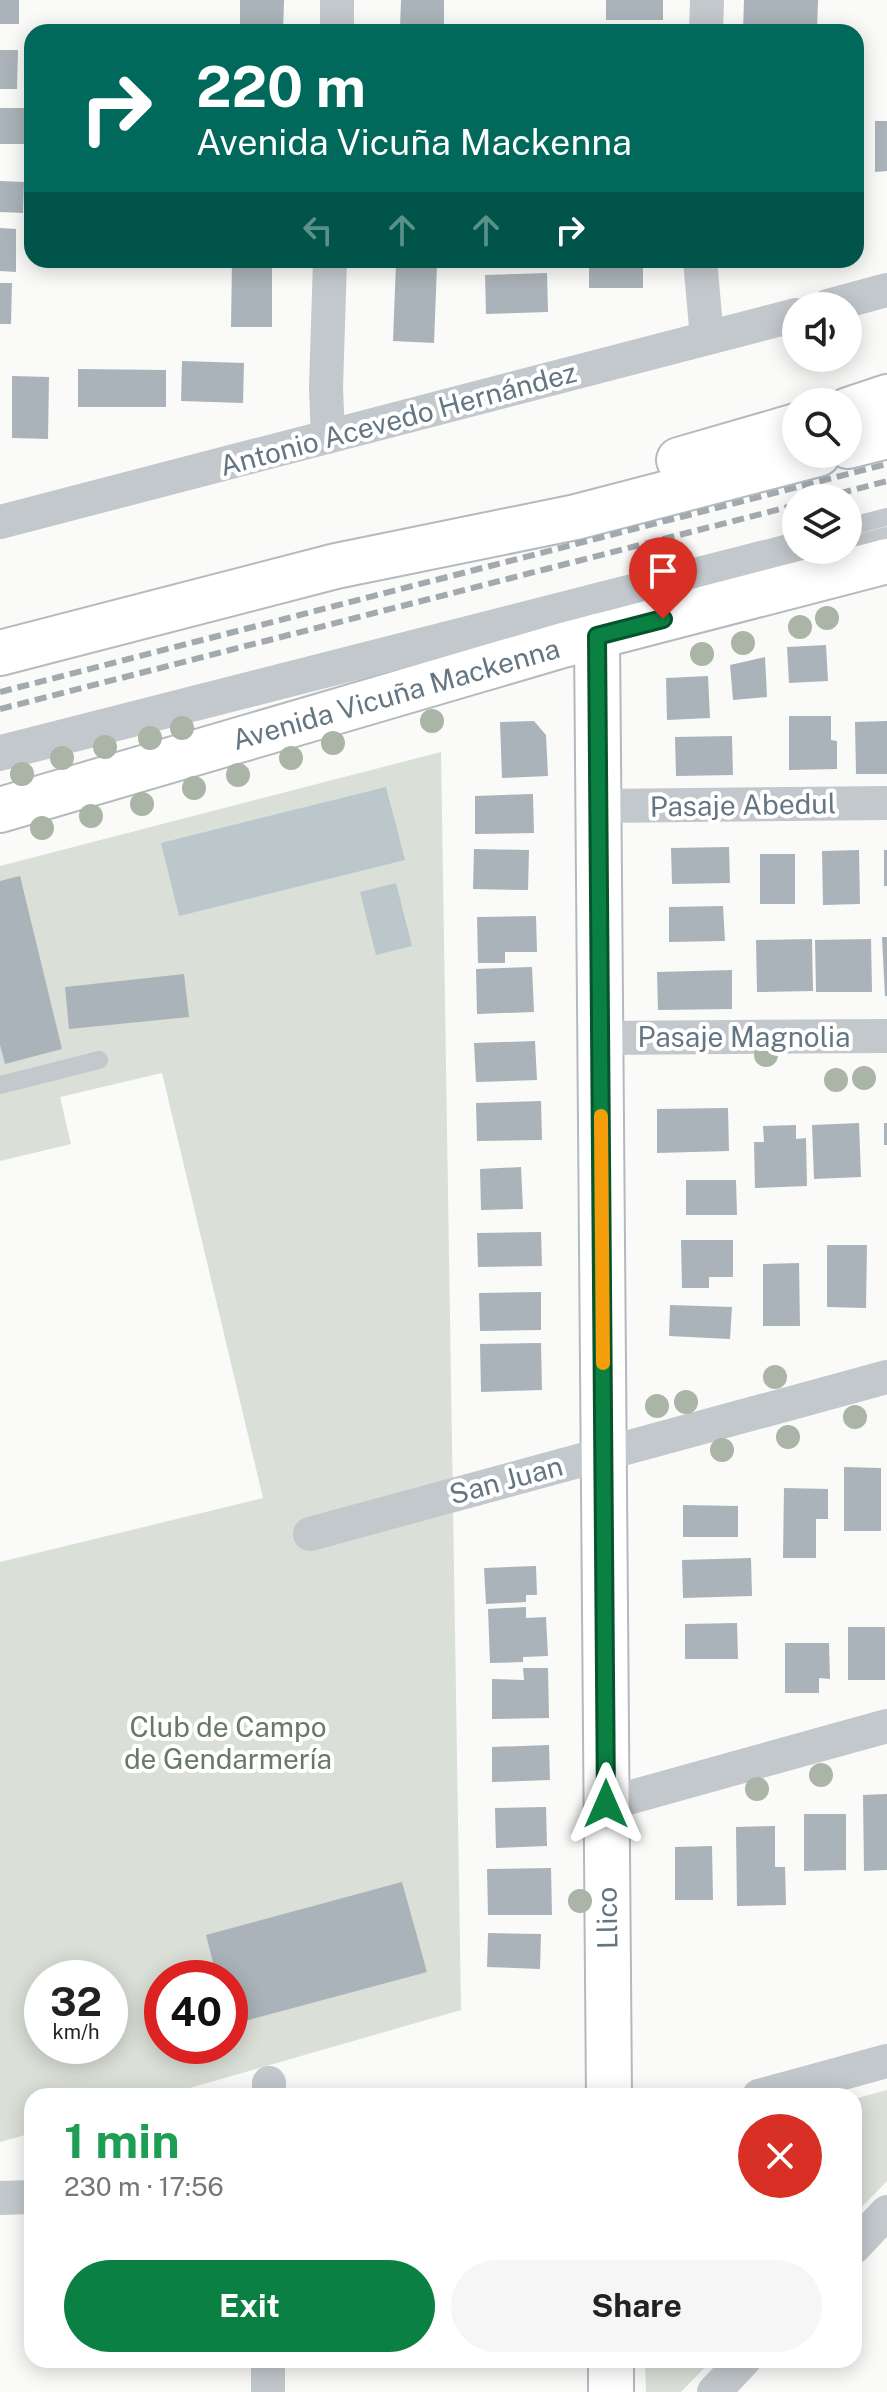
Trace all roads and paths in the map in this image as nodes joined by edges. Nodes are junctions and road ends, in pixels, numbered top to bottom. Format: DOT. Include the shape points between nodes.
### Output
graph roads {
  1 [pos="337,0"];
  2 [pos="707,0"];
  3 [pos="337,24"];
  4 [pos="706,24"];
  5 [pos="330,268"];
  6 [pos="701,268"];
  7 [pos="887,290"];
  8 [pos="862,297"];
  9 [pos="782,319"];
  10 [pos="707,338"];
  11 [pos="887,397"];
  12 [pos="862,405"];
  13 [pos="782,430"];
  14 [pos="887,436"];
  15 [pos="328,437"];
  16 [pos="862,442"];
  17 [pos="782,463"];
  18 [pos="887,517"];
  19 [pos="0,522"];
  20 [pos="862,523"];
  21 [pos="887,536"];
  22 [pos="862,542"];
  23 [pos="782,545"];
  24 [pos="887,561"];
  25 [pos="782,563"];
  26 [pos="336,566"];
  27 [pos="597,636"];
  28 [pos="0,653"];
  29 [pos="0,744"];
  30 [pos="0,762"];
  31 [pos="887,803"];
  32 [pos="598,806"];
  33 [pos="0,810"];
  34 [pos="887,1036"];
  35 [pos="600,1038"];
  36 [pos="99,1060"];
  37 [pos="0,1085"];
  38 [pos="887,1377"];
  39 [pos="604,1454"];
  40 [pos="310,1534"];
  41 [pos="887,1726"];
  42 [pos="606,1804"];
  43 [pos="887,2061"];
  44 [pos="609,2088"];
  45 [pos="788,2088"];
  46 [pos="24,2197"];
  47 [pos="0,2198"];
  48 [pos="887,2212"];
  49 [pos="862,2239"];
  50 [pos="268,2368"];
  51 [pos="611,2368"];
  52 [pos="736,2368"];
  53 [pos="268,2392"];
  54 [pos="611,2392"];
  55 [pos="714,2392"];
  1 -- 3 [label="street"];
  2 -- 4 [label="street"];
  5 -- 15 [label="street"];
  6 -- 10 [label="street"];
  7 -- 8 [label="street"];
  9 -- 10 [label="street, Antonio Acevedo Hernández"];
  10 -- 15 [label="street, Antonio Acevedo Hernández"];
  11 -- 12 [label="main road"];
  13 -- 26 [label="main road" via="447,527"];
  14 -- 16 [label="main road"];
  15 -- 19 [label="street, Antonio Acevedo Hernández"];
  17 -- 26 [label="main road" via="576,517"];
  18 -- 20 [label="lane"];
  21 -- 22 [label="lane"];
  23 -- 29 [label="lane"];
  24 -- 27 [label="main road, Avenida Vicuña Mackenna"];
  25 -- 30 [label="lane"];
  26 -- 28 [label="main road"];
  27 -- 32 [label="main road, Llico"];
  27 -- 33 [label="main road, Avenida Vicuña Mackenna"];
  31 -- 32 [label="street, Pasaje Abedul"];
  32 -- 35 [label="main road, Llico"];
  34 -- 35 [label="street, Pasaje Magnolia"];
  35 -- 39 [label="main road, Llico"];
  36 -- 37 [label="lane"];
  38 -- 39 [label="street, San Juan"];
  39 -- 40 [label="street, San Juan"];
  39 -- 42 [label="main road, Llico"];
  41 -- 42 [label="street"];
  42 -- 44 [label="main road, Llico"];
  43 -- 45 [label="street"];
  46 -- 47 [label="street"];
  48 -- 49 [label="street"];
  50 -- 53 [label="street"];
  51 -- 54 [label="main road"];
  52 -- 55 [label="street"];
}
